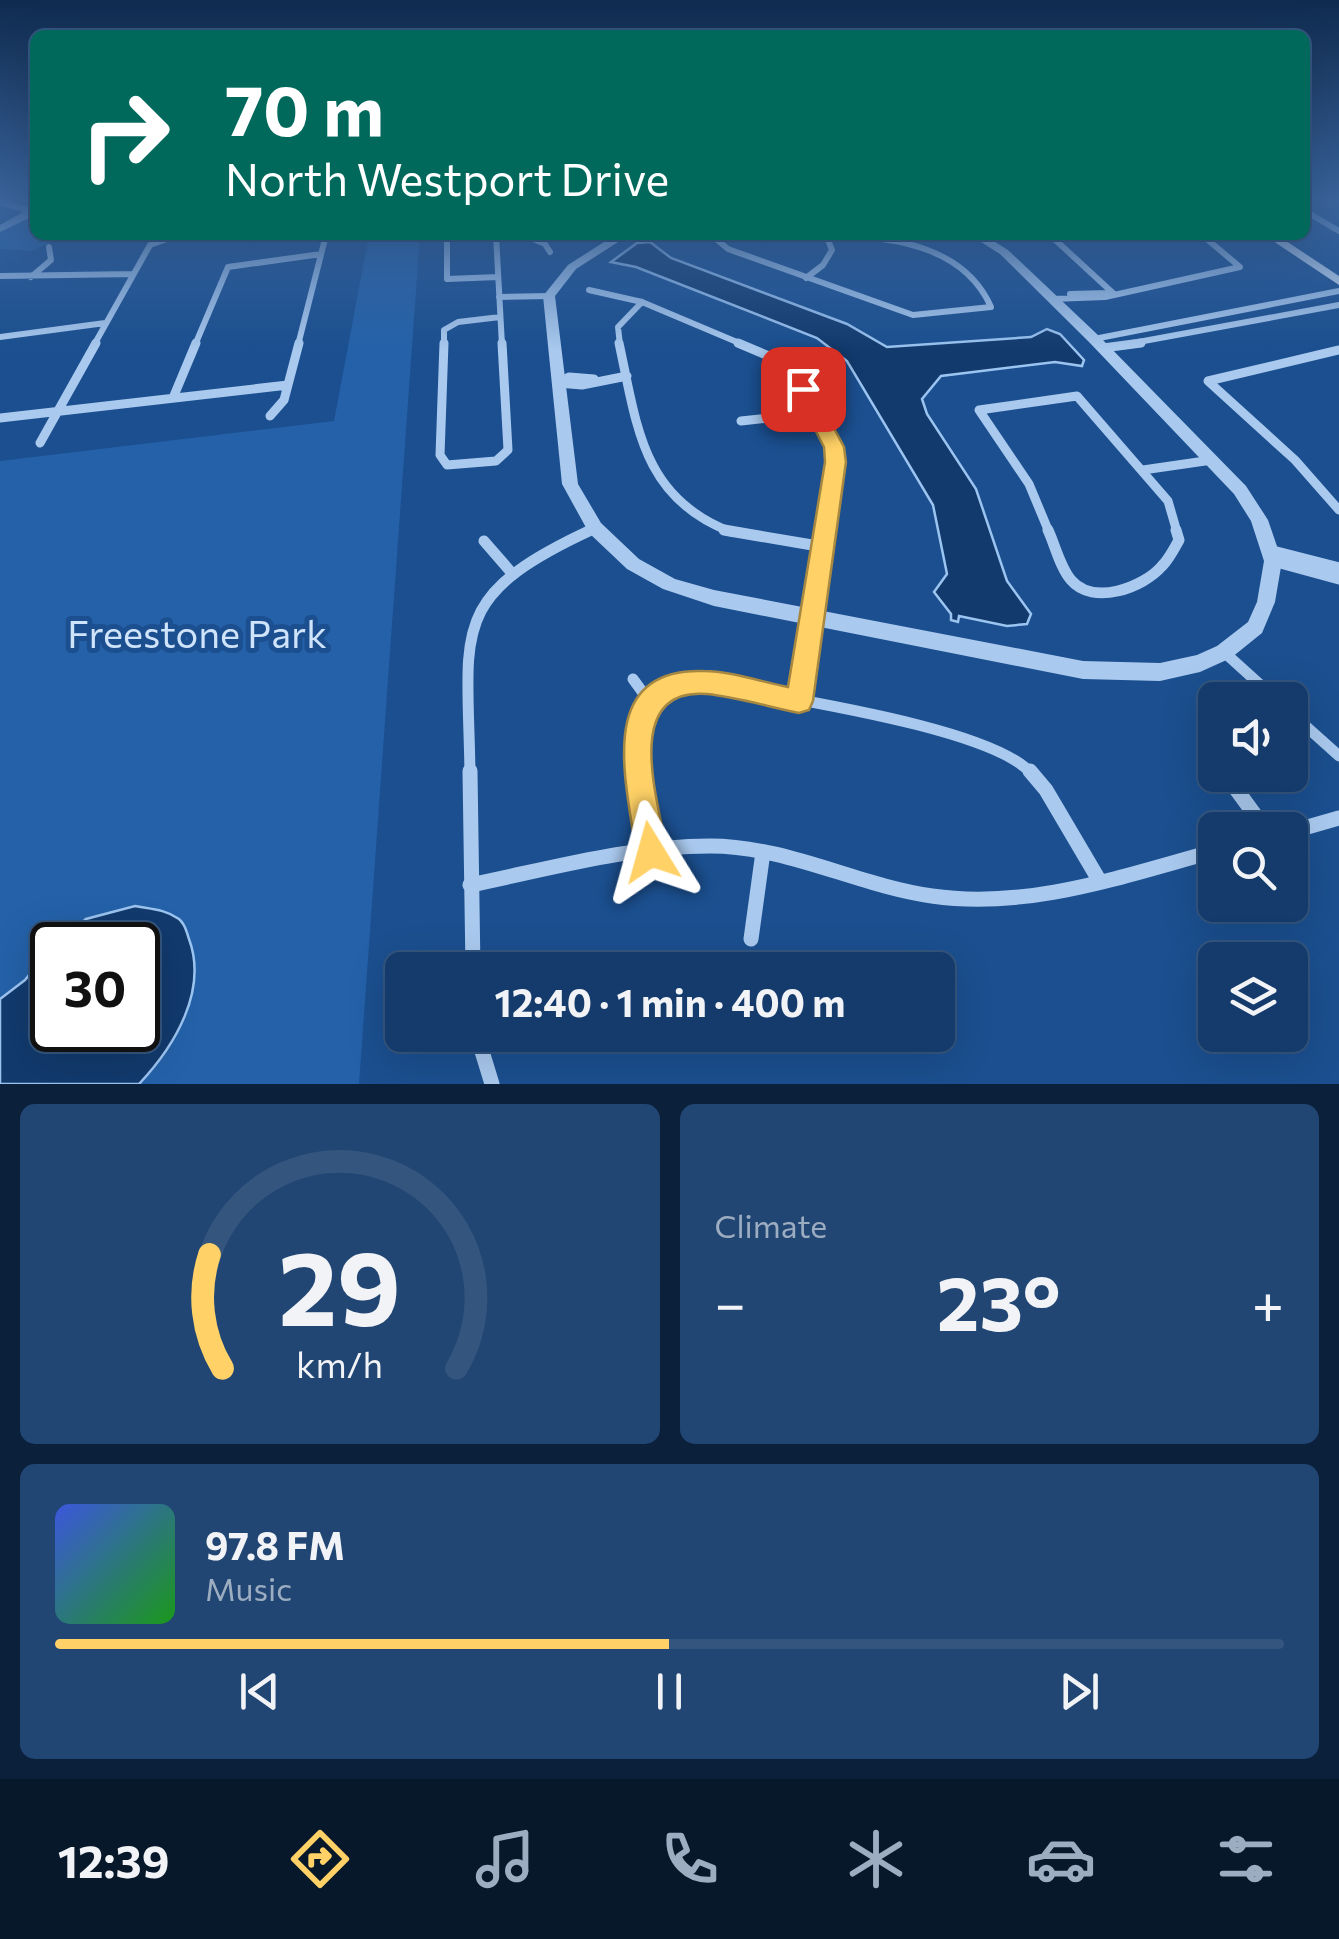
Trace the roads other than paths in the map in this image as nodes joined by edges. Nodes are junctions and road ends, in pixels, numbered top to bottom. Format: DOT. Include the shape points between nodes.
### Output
graph roads {
  1 [pos="51,250"];
  2 [pos="150,250"];
  3 [pos="322,250"];
  4 [pos="447,250"];
  5 [pos="497,250"];
  6 [pos="599,250"];
  7 [pos="730,250"];
  8 [pos="832,250"];
  9 [pos="933,250"];
  10 [pos="1000,250"];
  11 [pos="1066,250"];
  12 [pos="1220,250"];
  13 [pos="1292,250"];
  14 [pos="321,254"];
  15 [pos="133,274"];
  16 [pos="0,276"];
  17 [pos="30,278"];
  18 [pos="498,278"];
  19 [pos="806,278"];
  20 [pos="1339,281"];
  21 [pos="589,290"];
  22 [pos="1339,291"];
  23 [pos="1114,294"];
  24 [pos="499,299"];
  25 [pos="549,299"];
  26 [pos="1052,299"];
  27 [pos="642,302"];
  28 [pos="1339,305"];
  29 [pos="500,318"];
  30 [pos="105,324"];
  31 [pos="2,336"];
  32 [pos="1098,342"];
  33 [pos="1339,350"];
  34 [pos="627,376"];
  35 [pos="558,384"];
  36 [pos="288,385"];
  37 [pos="173,398"];
  38 [pos="54,412"];
  39 [pos="817,413"];
  40 [pos="270,416"];
  41 [pos="0,418"];
  42 [pos="741,421"];
  43 [pos="40,443"];
  44 [pos="1212,460"];
  45 [pos="1143,470"];
  46 [pos="1339,510"];
  47 [pos="595,528"];
  48 [pos="484,541"];
  49 [pos="824,548"];
  50 [pos="1271,556"];
  51 [pos="1339,568"];
  52 [pos="510,571"];
  53 [pos="1339,579"];
  54 [pos="811,616"];
  55 [pos="1224,652"];
  56 [pos="633,679"];
  57 [pos="1257,682"];
  58 [pos="649,701"];
  59 [pos="799,701"];
  60 [pos="1308,728"];
  61 [pos="1339,756"];
  62 [pos="1339,818"];
  63 [pos="1308,827"];
  64 [pos="651,852"];
  65 [pos="763,852"];
  66 [pos="1198,854"];
  67 [pos="1099,880"];
  68 [pos="470,885"];
  69 [pos="752,939"];
  70 [pos="472,952"];
  71 [pos="482,1052"];
  72 [pos="492,1084"];
  1 -- 17 [label="street" via="53,256"];
  2 -- 15 [label="street"];
  3 -- 14 [label="street"];
  4 -- 18 [label="street" via="447,278"];
  5 -- 18 [label="street"];
  6 -- 25 [label="street" via="572,267"];
  7 -- 19 [label="street"];
  8 -- 19 [label="street"];
  9 -- 19 [label="street" via="961,269 991,307 913,315"];
  10 -- 26 [label="street"];
  11 -- 23 [label="street"];
  12 -- 23 [label="street" via="1241,266"];
  13 -- 20 [label="main road"];
  14 -- 36 [label="street"];
  14 -- 37 [label="street" via="227,269"];
  15 -- 17 [label="street"];
  15 -- 30 [label="street"];
  16 -- 17 [label="street"];
  18 -- 24 [label="street"];
  21 -- 27 [label="street"];
  22 -- 32 [label="street"];
  23 -- 26 [label="street"];
  24 -- 25 [label="street"];
  24 -- 29 [label="street"];
  25 -- 35 [label="street"];
  26 -- 32 [label="street"];
  27 -- 34 [label="street" via="618,327"];
  27 -- 39 [label="street" via="790,365"];
  28 -- 32 [label="street" via="1177,338"];
  29 -- 29 [label="street" via="455,322 444,330 444,464 506,456"];
  30 -- 31 [label="street"];
  30 -- 38 [label="street"];
  32 -- 44 [label="street"];
  33 -- 46 [label="street" via="1208,381"];
  34 -- 35 [label="street"];
  34 -- 49 [label="street" via="651,470 672,502 730,532"];
  35 -- 47 [label="street" via="570,484"];
  36 -- 37 [label="street"];
  36 -- 40 [label="street"];
  37 -- 38 [label="street"];
  38 -- 41 [label="street"];
  38 -- 43 [label="street"];
  39 -- 42 [label="street"];
  39 -- 49 [label="street" via="836,462"];
  44 -- 45 [label="street"];
  44 -- 50 [label="street" via="1259,520"];
  45 -- 45 [label="street" via="1077,396 980,410 1030,484 1078,589 1121,589 1160,570 1178,540 1168,501"];
  47 -- 52 [label="street"];
  47 -- 54 [label="street" via="633,564 669,584"];
  48 -- 52 [label="street"];
  49 -- 54 [label="street"];
  50 -- 51 [label="street"];
  50 -- 53 [label="street"];
  50 -- 55 [label="street" via="1266,602 1254,627"];
  52 -- 68 [label="street" via="481,602 468,640"];
  54 -- 55 [label="street" via="1082,670 1160,672"];
  54 -- 59 [label="street"];
  55 -- 57 [label="street"];
  56 -- 58 [label="street"];
  58 -- 59 [label="street" via="673,686 704,682"];
  58 -- 64 [label="street" via="635,737"];
  59 -- 67 [label="street" via="973,738 1019,759 1046,790"];
  60 -- 61 [label="street"];
  62 -- 63 [label="street"];
  64 -- 65 [label="street" via="710,846"];
  64 -- 68 [label="street"];
  65 -- 67 [label="street" via="946,898 1010,896"];
  65 -- 69 [label="street"];
  66 -- 67 [label="street"];
  68 -- 70 [label="street"];
  71 -- 72 [label="street"];
}
